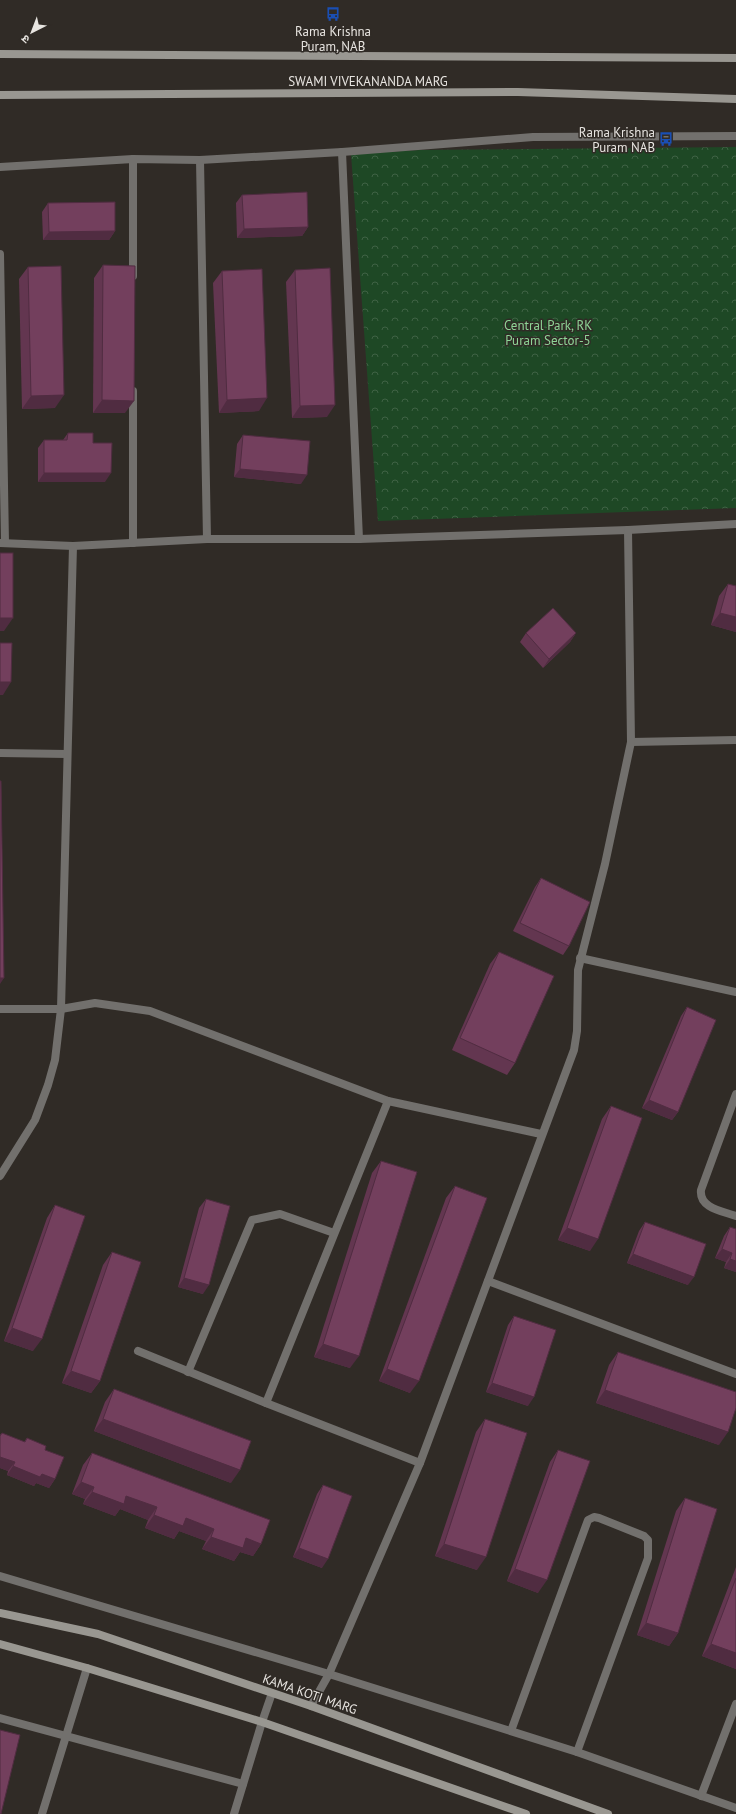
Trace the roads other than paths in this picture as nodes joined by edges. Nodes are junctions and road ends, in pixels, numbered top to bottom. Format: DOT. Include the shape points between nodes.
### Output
graph roads {
  1 [pos="0,54"];
  2 [pos="736,58"];
  3 [pos="0,95"];
  4 [pos="736,99"];
  5 [pos="736,136"];
  6 [pos="342,152"];
  7 [pos="134,159"];
  8 [pos="200,160"];
  9 [pos="0,167"];
  10 [pos="0,254"];
  11 [pos="133,287"];
  12 [pos="133,383"];
  13 [pos="736,524"];
  14 [pos="628,530"];
  15 [pos="207,539"];
  16 [pos="359,539"];
  17 [pos="3,543"];
  18 [pos="133,543"];
  19 [pos="72,546"];
  20 [pos="736,740"];
  21 [pos="632,742"];
  22 [pos="0,753"];
  23 [pos="67,754"];
  24 [pos="580,958"];
  25 [pos="736,992"];
  26 [pos="0,1009"];
  27 [pos="61,1009"];
  28 [pos="736,1094"];
  29 [pos="388,1101"];
  30 [pos="541,1134"];
  31 [pos="0,1176"];
  32 [pos="736,1216"];
  33 [pos="334,1233"];
  34 [pos="488,1281"];
  35 [pos="138,1351"];
  36 [pos="188,1372"];
  37 [pos="736,1374"];
  38 [pos="266,1403"];
  39 [pos="420,1463"];
  40 [pos="0,1576"];
  41 [pos="0,1613"];
  42 [pos="0,1644"];
  43 [pos="87,1668"];
  44 [pos="329,1674"];
  45 [pos="272,1694"];
  46 [pos="736,1704"];
  47 [pos="311,1706"];
  48 [pos="0,1718"];
  49 [pos="262,1722"];
  50 [pos="511,1731"];
  51 [pos="66,1735"];
  52 [pos="578,1752"];
  53 [pos="243,1784"];
  54 [pos="701,1796"];
  55 [pos="736,1808"];
  56 [pos="42,1814"];
  57 [pos="234,1814"];
  58 [pos="526,1814"];
  59 [pos="608,1814"];
  1 -- 2 [label="street, SWAMI VIVEKANANDA MARG"];
  3 -- 4 [label="street, SWAMI VIVEKANANDA MARG" via="518,92"];
  5 -- 6 [label="street" via="533,137"];
  6 -- 8 [label="street"];
  6 -- 16 [label="street"];
  7 -- 8 [label="street"];
  7 -- 9 [label="street"];
  7 -- 11 [label="street"];
  8 -- 15 [label="street"];
  10 -- 17 [label="street"];
  12 -- 18 [label="street"];
  13 -- 14 [label="street"];
  14 -- 16 [label="street"];
  14 -- 21 [label="street"];
  15 -- 16 [label="street"];
  15 -- 18 [label="street"];
  17 -- 19 [label="street"];
  18 -- 19 [label="street"];
  19 -- 23 [label="street"];
  20 -- 21 [label="street"];
  21 -- 24 [label="street" via="605,864"];
  22 -- 23 [label="street"];
  23 -- 27 [label="street"];
  24 -- 25 [label="street"];
  24 -- 30 [label="street" via="576,1041"];
  26 -- 27 [label="street"];
  27 -- 29 [label="street" via="95,1004 150,1011"];
  27 -- 31 [label="street" via="55,1060 48,1085 34,1120"];
  28 -- 32 [label="street" via="700,1196 706,1205"];
  29 -- 30 [label="street"];
  29 -- 33 [label="street"];
  30 -- 34 [label="street"];
  33 -- 36 [label="street" via="280,1214 252,1220"];
  33 -- 38 [label="street"];
  34 -- 37 [label="street"];
  34 -- 39 [label="street"];
  35 -- 36 [label="street"];
  36 -- 38 [label="street"];
  38 -- 39 [label="street"];
  39 -- 44 [label="street"];
  40 -- 44 [label="street"];
  41 -- 45 [label="street, KAMA KOTI MARG" via="98,1634"];
  42 -- 43 [label="street"];
  43 -- 49 [label="street"];
  43 -- 51 [label="street"];
  44 -- 47 [label="street"];
  44 -- 50 [label="street"];
  45 -- 47 [label="street, KAMA KOTI MARG"];
  45 -- 49 [label="street"];
  46 -- 54 [label="street"];
  47 -- 59 [label="street, KAMA KOTI MARG"];
  48 -- 51 [label="street"];
  49 -- 53 [label="street"];
  49 -- 58 [label="street"];
  50 -- 52 [label="street"];
  50 -- 52 [label="street" via="588,1520 599,1518 644,1536 648,1540 648,1558"];
  51 -- 53 [label="street"];
  51 -- 56 [label="street"];
  52 -- 54 [label="street"];
  53 -- 57 [label="street"];
  54 -- 55 [label="street"];
}
